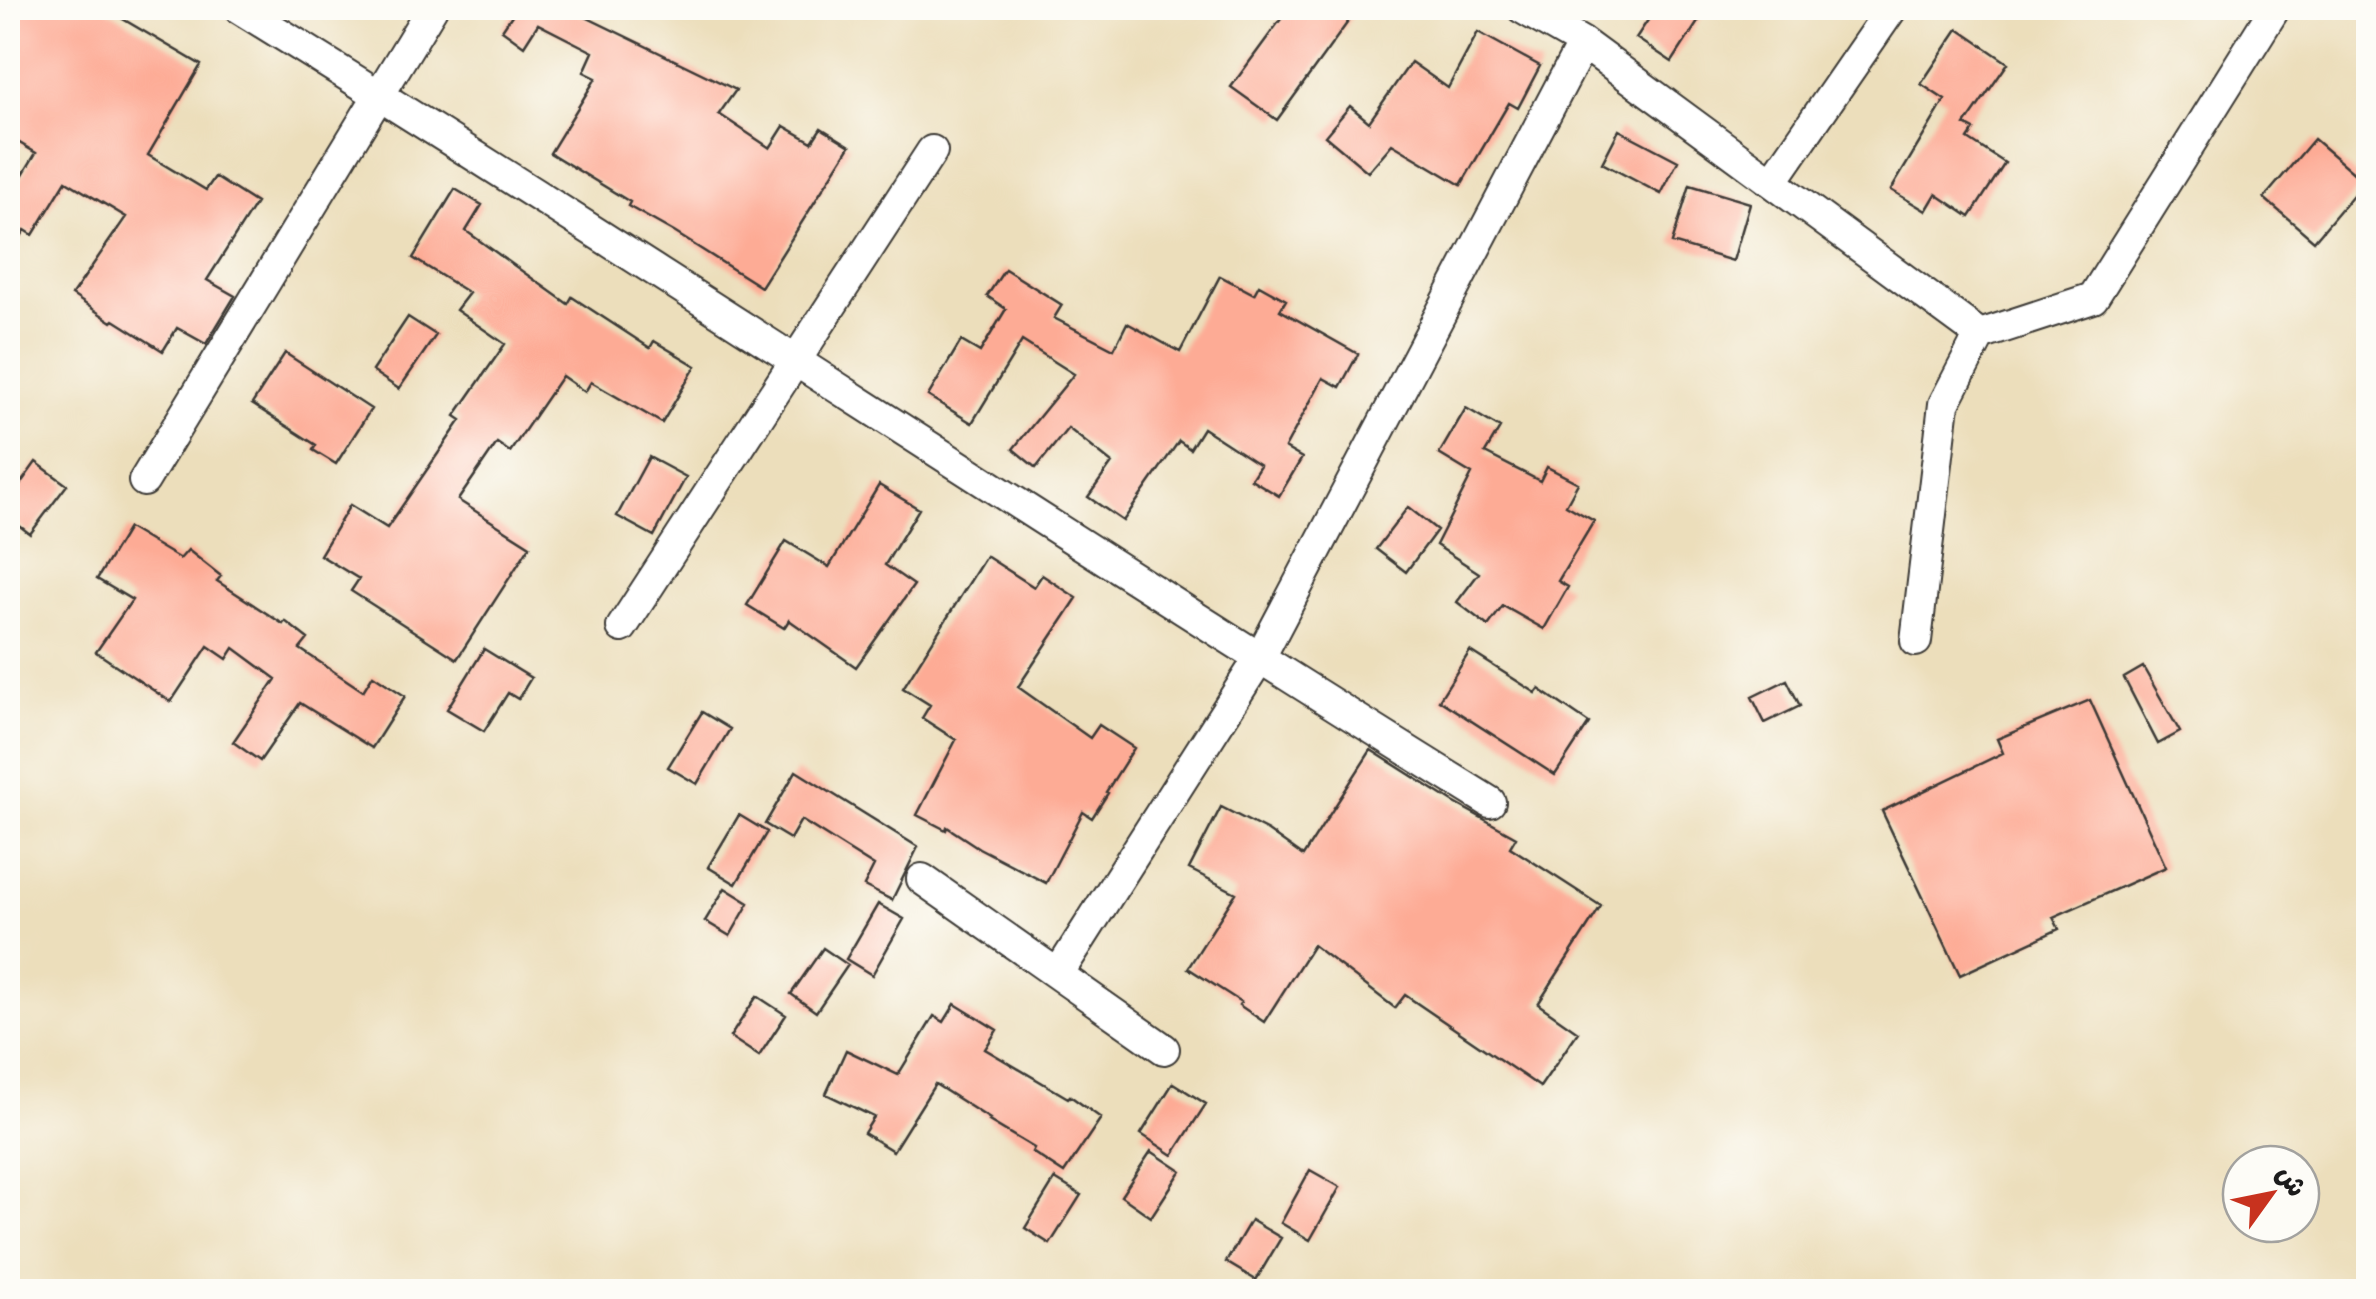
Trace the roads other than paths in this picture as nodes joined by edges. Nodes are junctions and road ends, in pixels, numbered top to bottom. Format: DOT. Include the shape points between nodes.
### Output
graph roads {
  1 [pos="239,8"];
  2 [pos="432,8"];
  3 [pos="1522,8"];
  4 [pos="1892,8"];
  5 [pos="2276,8"];
  6 [pos="1584,43"];
  7 [pos="380,95"];
  8 [pos="932,152"];
  9 [pos="1772,182"];
  10 [pos="1980,335"];
  11 [pos="795,362"];
  12 [pos="144,481"];
  13 [pos="622,628"];
  14 [pos="1916,640"];
  15 [pos="1259,659"];
  16 [pos="1490,802"];
  17 [pos="922,879"];
  18 [pos="1058,974"];
  19 [pos="1164,1050"];
  1 -- 7 [label="street"];
  2 -- 7 [label="street"];
  3 -- 6 [label="street"];
  4 -- 9 [label="street"];
  5 -- 10 [label="street" via="2093,298"];
  6 -- 9 [label="street"];
  6 -- 15 [label="street"];
  7 -- 11 [label="street"];
  7 -- 12 [label="street"];
  8 -- 11 [label="street"];
  9 -- 10 [label="street"];
  10 -- 14 [label="street" via="1944,404"];
  11 -- 13 [label="street"];
  11 -- 15 [label="street"];
  15 -- 16 [label="street"];
  15 -- 18 [label="street"];
  17 -- 18 [label="street"];
  18 -- 19 [label="street"];
}
